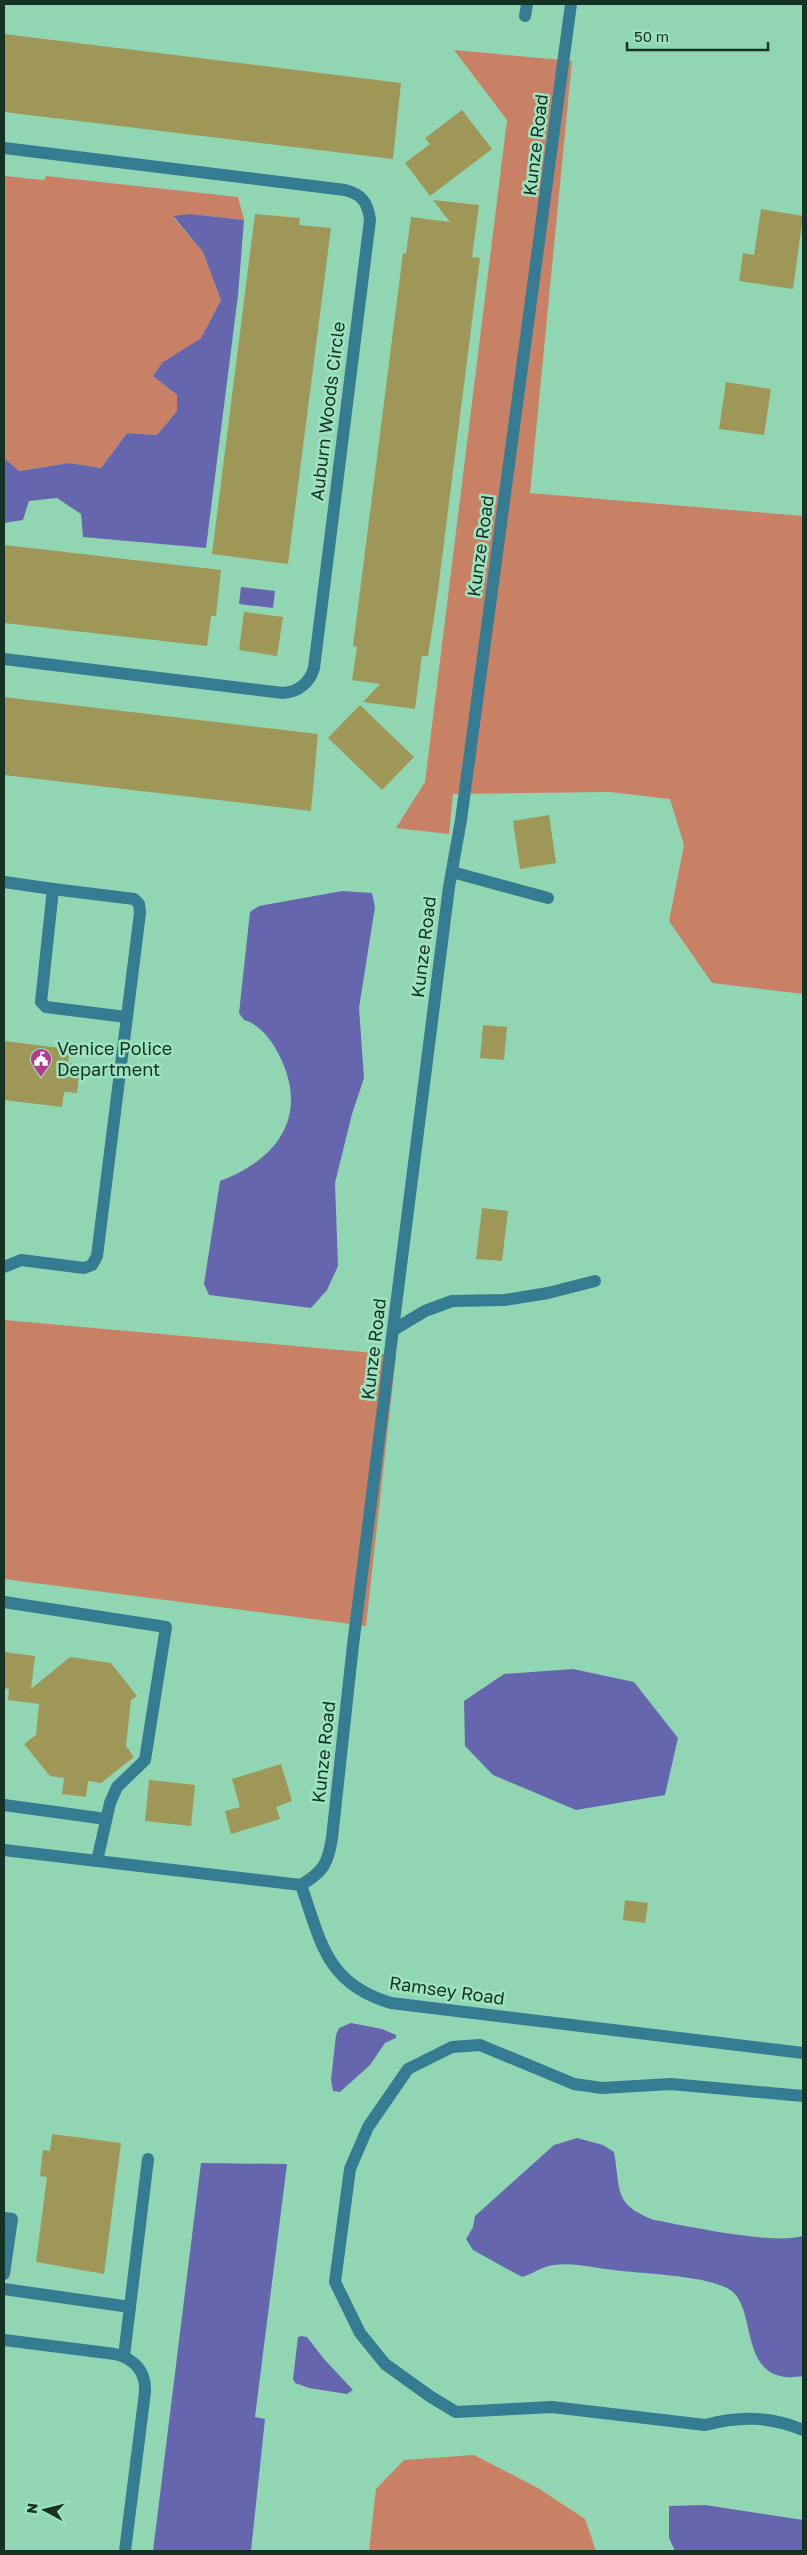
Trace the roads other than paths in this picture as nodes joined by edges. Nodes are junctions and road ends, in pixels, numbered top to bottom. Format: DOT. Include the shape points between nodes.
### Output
graph roads {
  1 [pos="571,4"];
  2 [pos="4,148"];
  3 [pos="4,659"];
  4 [pos="452,872"];
  5 [pos="4,882"];
  6 [pos="53,889"];
  7 [pos="548,898"];
  8 [pos="126,1017"];
  9 [pos="4,1267"];
  10 [pos="595,1281"];
  11 [pos="395,1329"];
  12 [pos="4,1602"];
  13 [pos="4,1806"];
  14 [pos="106,1819"];
  15 [pos="4,1850"];
  16 [pos="97,1861"];
  17 [pos="301,1884"];
  18 [pos="803,2053"];
  19 [pos="803,2096"];
  20 [pos="148,2159"];
  21 [pos="4,2218"];
  22 [pos="4,2274"];
  23 [pos="4,2290"];
  24 [pos="130,2307"];
  25 [pos="4,2340"];
  26 [pos="124,2356"];
  27 [pos="803,2430"];
  28 [pos="125,2551"];
  1 -- 4 [label="street, Kunze Road"];
  2 -- 3 [label="street, Auburn Woods Circle" via="344,190 360,195 370,220 314,668 306,684 292,692 283,692"];
  4 -- 7 [label="street"];
  4 -- 11 [label="street, Kunze Road"];
  5 -- 6 [label="street"];
  6 -- 8 [label="street" via="41,1002 46,1007"];
  6 -- 8 [label="street" via="134,899 139,904"];
  8 -- 9 [label="street" via="97,1256 92,1265 84,1268 21,1260"];
  10 -- 11 [label="street" via="505,1300 452,1301 425,1311"];
  11 -- 17 [label="street, Kunze Road" via="353,1645 332,1838 325,1864 318,1875"];
  12 -- 14 [label="street" via="166,1628 145,1760 118,1787"];
  13 -- 14 [label="street"];
  14 -- 16 [label="street"];
  15 -- 16 [label="street"];
  16 -- 17 [label="street"];
  17 -- 18 [label="street, Ramsey Road" via="322,1946 333,1966 344,1979 372,1997 391,2002"];
  19 -- 27 [label="street" via="671,2084 602,2088 574,2084 480,2045 452,2048 408,2069 368,2127 350,2169 335,2282 360,2333 384,2364 456,2412 552,2407 705,2425 726,2419 759,2418 784,2422"];
  20 -- 24 [label="street"];
  21 -- 22 [label="street" via="12,2219"];
  23 -- 24 [label="street"];
  24 -- 26 [label="street"];
  25 -- 26 [label="street"];
  26 -- 28 [label="street" via="140,2369 145,2384"];
}
